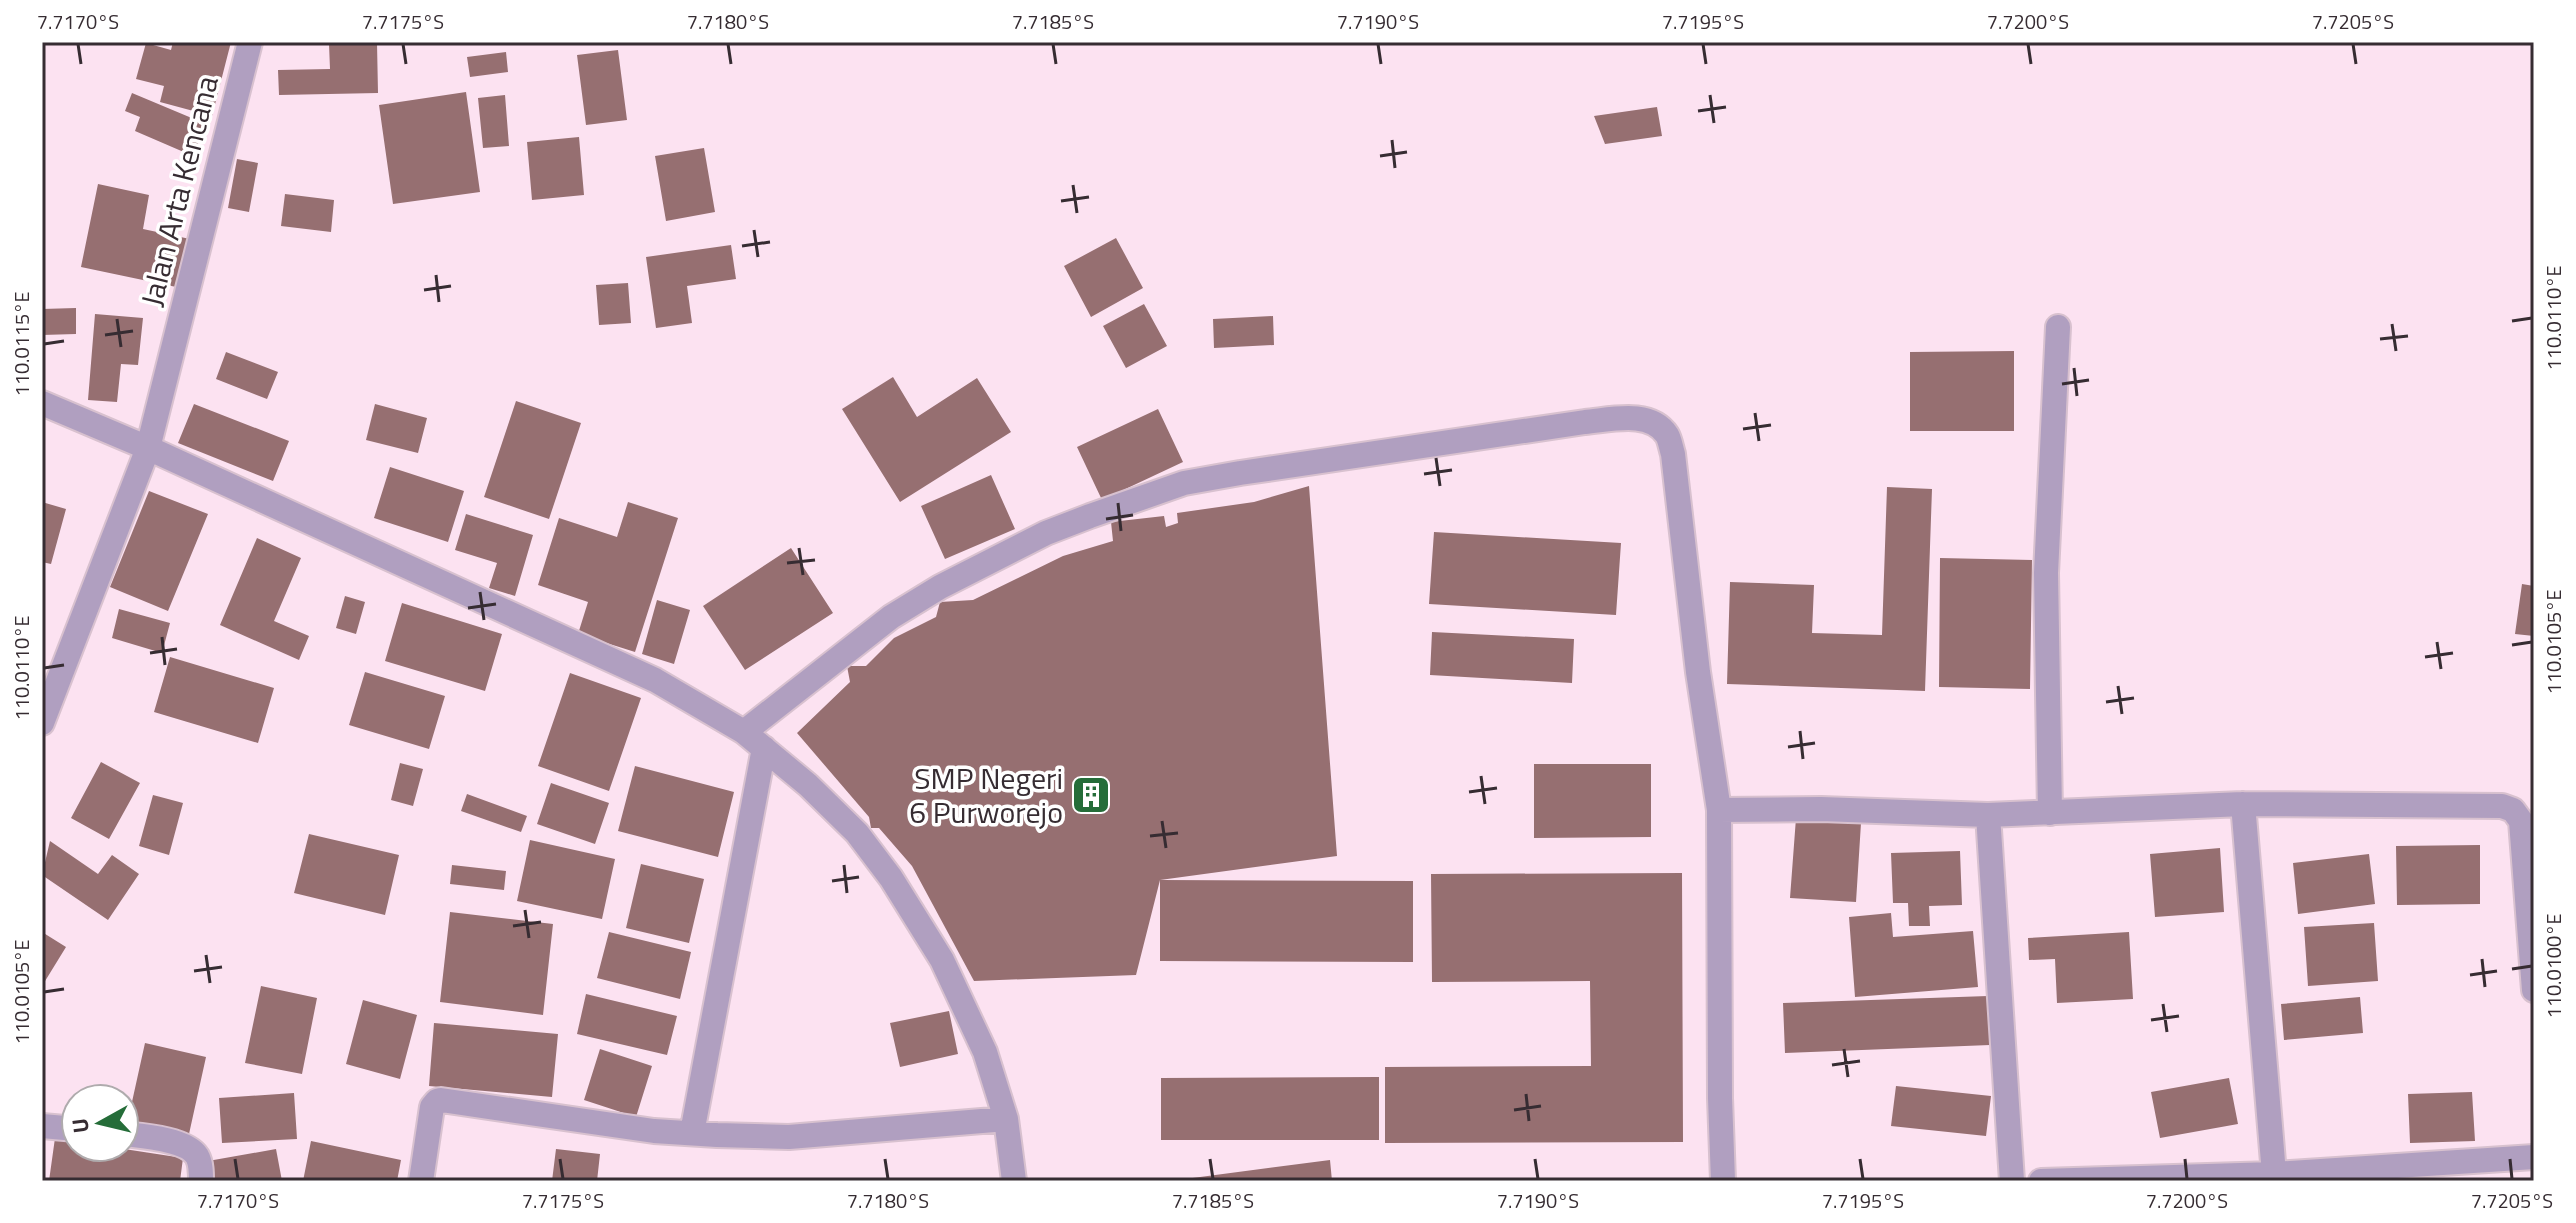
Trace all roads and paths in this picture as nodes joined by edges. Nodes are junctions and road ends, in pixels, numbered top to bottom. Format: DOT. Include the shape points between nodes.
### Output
graph roads {
  1 [pos="250,42"];
  2 [pos="2058,327"];
  3 [pos="42,403"];
  4 [pos="148,448"];
  5 [pos="42,723"];
  6 [pos="744,732"];
  7 [pos="764,748"];
  8 [pos="2243,804"];
  9 [pos="1719,810"];
  10 [pos="2050,813"];
  11 [pos="1988,815"];
  12 [pos="2534,990"];
  13 [pos="1006,1119"];
  14 [pos="692,1133"];
  15 [pos="140,1137"];
  16 [pos="2534,1157"];
  17 [pos="2274,1174"];
  18 [pos="201,1181"];
  19 [pos="421,1181"];
  20 [pos="1014,1181"];
  21 [pos="1723,1181"];
  22 [pos="2012,1181"];
  23 [pos="2041,1181"];
  1 -- 4 [label="street, Jalan Arta Kencana"];
  2 -- 10 [label="street" via="2046,573"];
  3 -- 4 [label="street"];
  4 -- 5 [label="street, Jalan Arta Kencana"];
  4 -- 6 [label="street" via="655,680"];
  6 -- 7 [label="street"];
  6 -- 9 [label="street" via="891,617 940,587 1046,533 1141,497 1240,473 1639,418 1667,435 1673,454"];
  7 -- 13 [label="street" via="857,833 891,878 942,960 985,1052"];
  7 -- 14 [label="street"];
  8 -- 10 [label="street"];
  8 -- 12 [label="street" via="2513,810 2521,821"];
  8 -- 17 [label="street"];
  9 -- 11 [label="street"];
  9 -- 21 [label="street"];
  10 -- 11 [label="street"];
  11 -- 22 [label="street"];
  13 -- 14 [label="street" via="789,1137"];
  13 -- 20 [label="street"];
  14 -- 19 [label="street" via="437,1101"];
  15 -- 18 [label="street" via="191,1150"];
  16 -- 17 [label="street"];
  17 -- 23 [label="street"];
}
